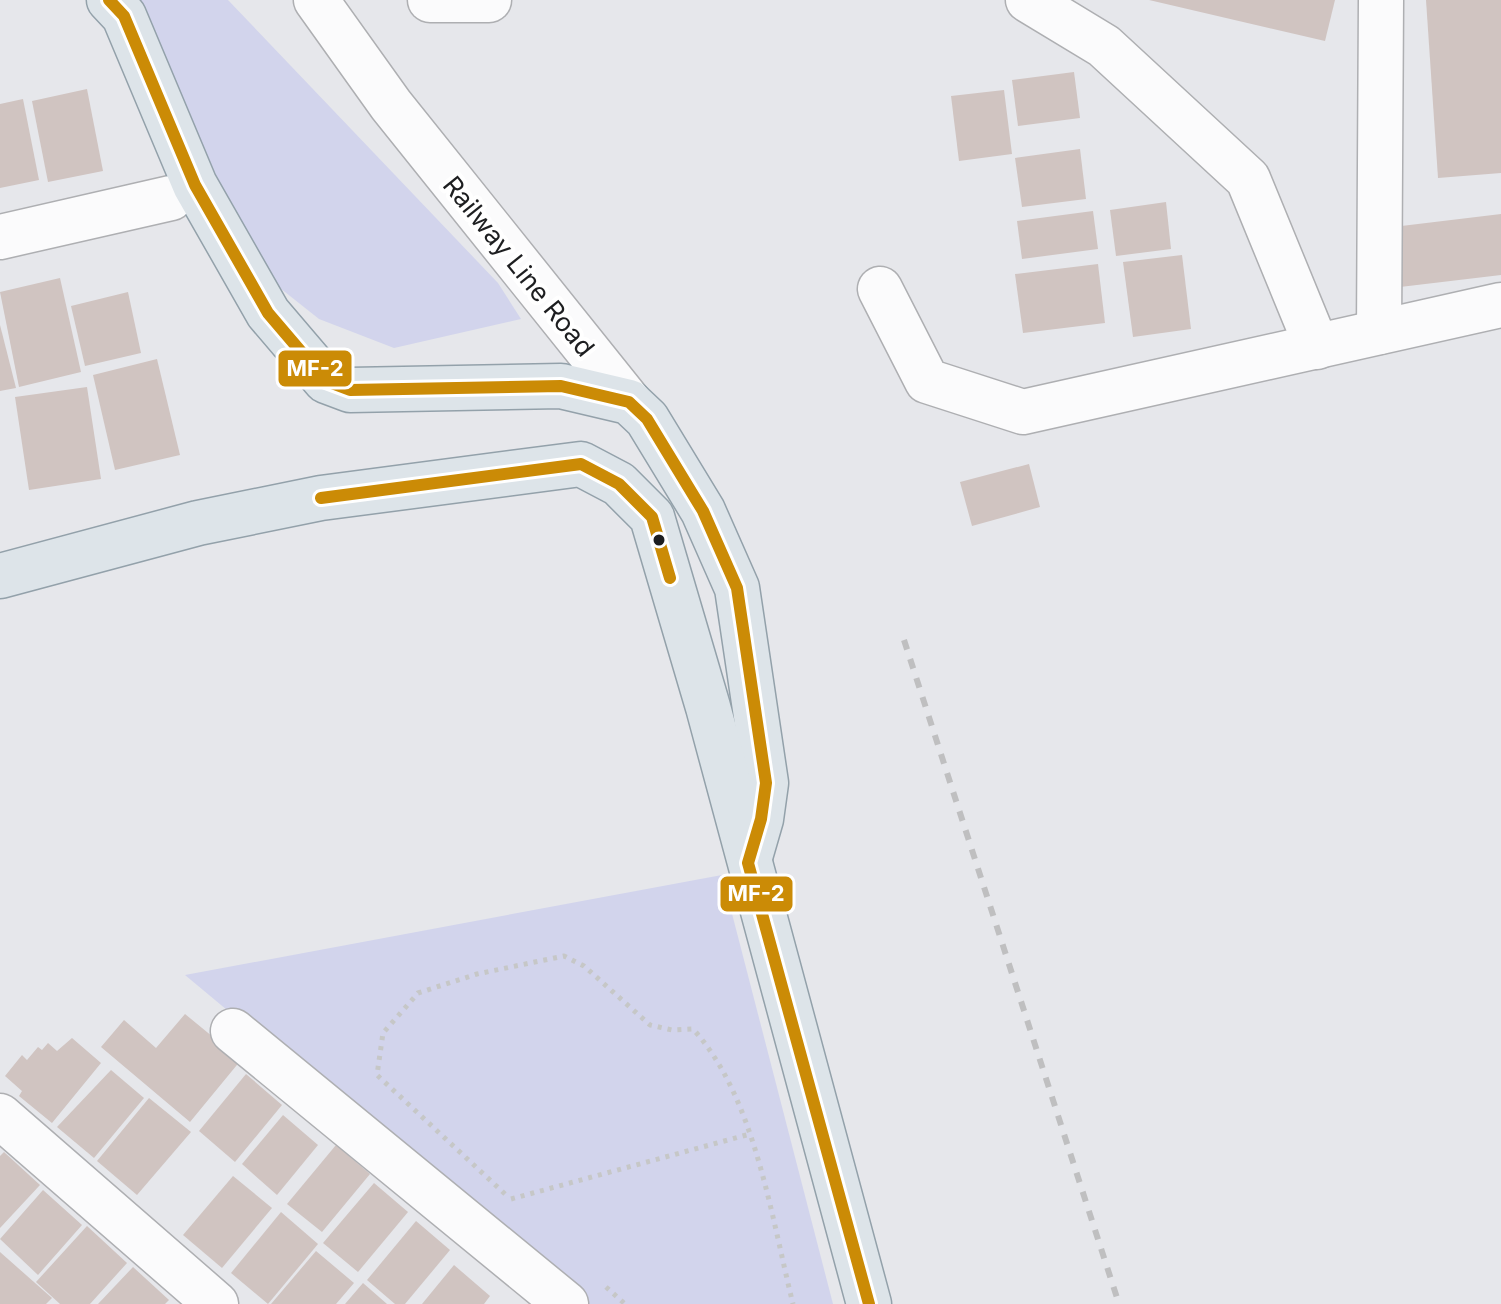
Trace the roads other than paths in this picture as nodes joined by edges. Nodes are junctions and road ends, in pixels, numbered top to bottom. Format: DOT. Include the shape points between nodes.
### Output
graph roads {
  1 [pos="109,0"];
  2 [pos="316,0"];
  3 [pos="430,0"];
  4 [pos="489,0"];
  5 [pos="1028,0"];
  6 [pos="1381,0"];
  7 [pos="171,198"];
  8 [pos="0,237"];
  9 [pos="880,289"];
  10 [pos="1501,305"];
  11 [pos="1379,332"];
  12 [pos="1317,347"];
  13 [pos="629,402"];
  14 [pos="0,576"];
  15 [pos="748,863"];
  16 [pos="233,1031"];
  17 [pos="0,1116"];
  18 [pos="216,1304"];
  19 [pos="566,1304"];
  20 [pos="869,1304"];
  1 -- 13 [label="main road" via="124,16 195,185 268,313 326,381 350,390 561,386"];
  2 -- 13 [label="street, Railway Line Road" via="391,105"];
  3 -- 4 [label="street"];
  5 -- 12 [label="street" via="1104,46 1248,179"];
  6 -- 11 [label="street"];
  7 -- 8 [label="street"];
  9 -- 12 [label="street" via="927,381 1023,412"];
  10 -- 11 [label="street"];
  11 -- 12 [label="street"];
  13 -- 15 [label="main road, Railway Line Road" via="647,419 703,511 737,588 766,783"];
  14 -- 15 [label="main road" via="198,523 321,498 581,464 619,484 652,517"];
  15 -- 20 [label="main road"];
  16 -- 19 [label="street"];
  17 -- 18 [label="street"];
}
